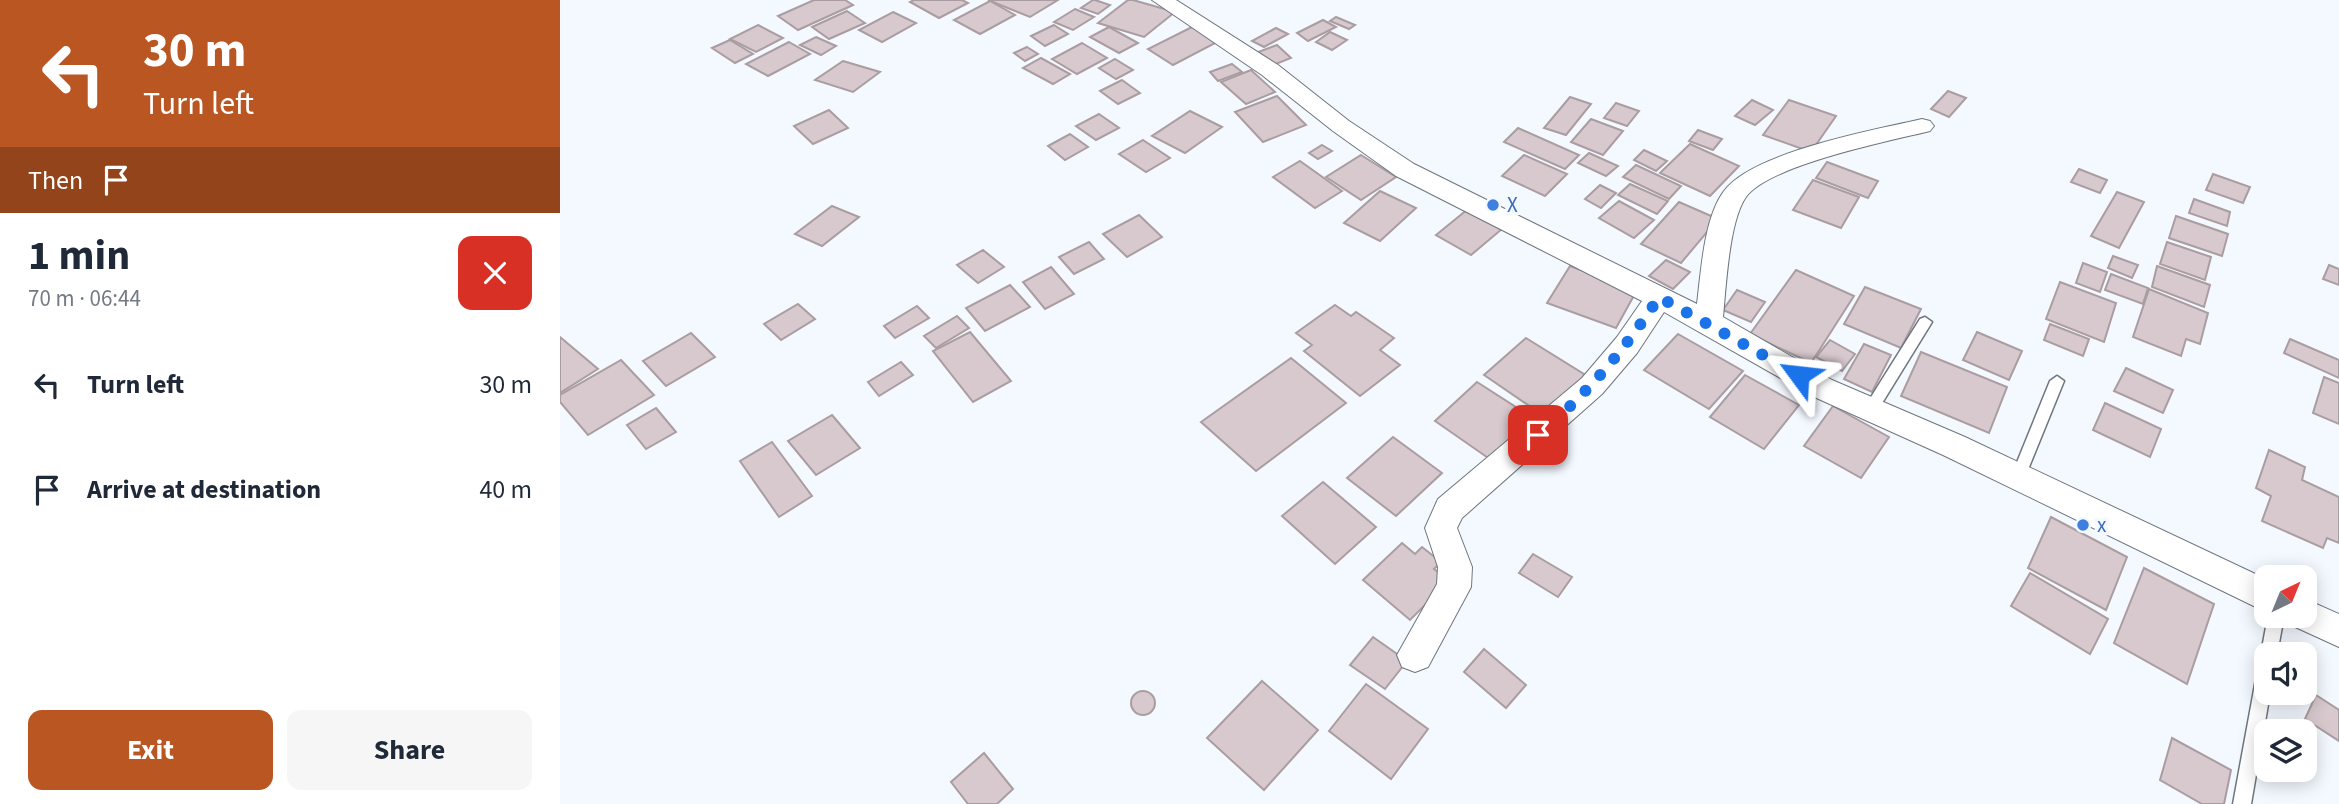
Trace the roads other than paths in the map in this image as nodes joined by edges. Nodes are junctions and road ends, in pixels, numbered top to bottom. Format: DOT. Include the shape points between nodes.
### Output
graph roads {
  1 [pos="1162,0"];
  2 [pos="1922,126"];
  3 [pos="1659,297"];
  4 [pos="1925,322"];
  5 [pos="1708,323"];
  6 [pos="2057,381"];
  7 [pos="1871,410"];
  8 [pos="2018,477"];
  9 [pos="2254,590"];
  10 [pos="2317,621"];
  11 [pos="2339,631"];
  12 [pos="1415,655"];
  13 [pos="2259,705"];
  14 [pos="2242,804"];
  1 -- 3 [label="street" via="1270,70 1405,170"];
  2 -- 5 [label="street" via="1808,156 1758,176 1734,193 1723,230"];
  3 -- 5 [label="street"];
  3 -- 12 [label="street" via="1592,386 1449,509 1441,528 1455,567 1454,587"];
  4 -- 7 [label="lane"];
  5 -- 7 [label="street" via="1822,388"];
  6 -- 8 [label="lane"];
  7 -- 8 [label="street"];
  8 -- 9 [label="street"];
  10 -- 11 [label="street"];
  13 -- 14 [label="lane"];
}
